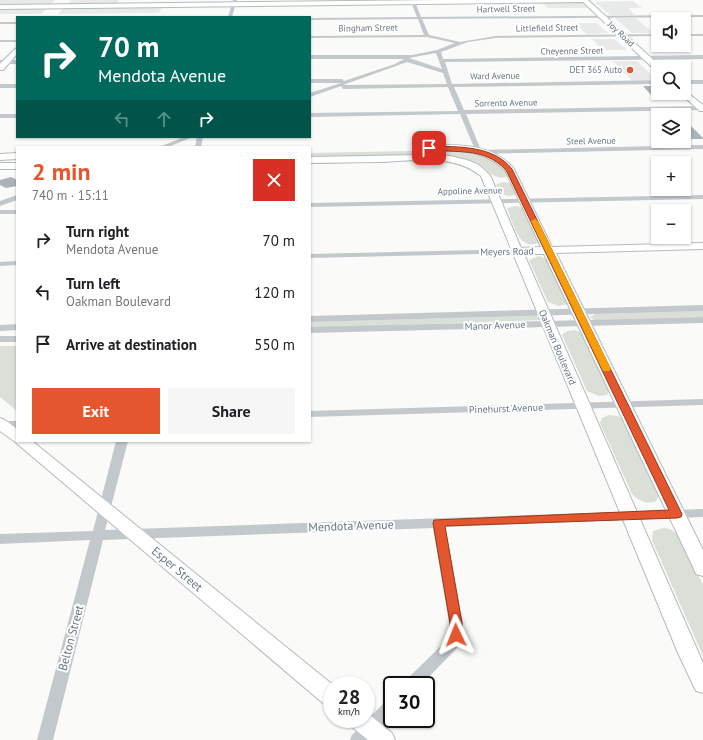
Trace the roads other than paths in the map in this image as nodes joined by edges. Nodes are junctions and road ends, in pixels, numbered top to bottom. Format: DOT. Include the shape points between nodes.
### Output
graph roads {
  1 [pos="63,0"];
  2 [pos="584,0"];
  3 [pos="453,1"];
  4 [pos="234,2"];
  5 [pos="413,2"];
  6 [pos="57,6"];
  7 [pos="0,7"];
  8 [pos="50,14"];
  9 [pos="230,16"];
  10 [pos="602,16"];
  11 [pos="703,16"];
  12 [pos="420,18"];
  13 [pos="311,19"];
  14 [pos="16,23"];
  15 [pos="0,24"];
  16 [pos="651,35"];
  17 [pos="691,35"];
  18 [pos="703,35"];
  19 [pos="427,36"];
  20 [pos="622,36"];
  21 [pos="311,37"];
  22 [pos="0,41"];
  23 [pos="16,41"];
  24 [pos="460,43"];
  25 [pos="16,51"];
  26 [pos="438,51"];
  27 [pos="381,56"];
  28 [pos="414,56"];
  29 [pos="311,57"];
  30 [pos="703,57"];
  31 [pos="646,58"];
  32 [pos="407,60"];
  33 [pos="441,61"];
  34 [pos="3,62"];
  35 [pos="16,62"];
  36 [pos="414,62"];
  37 [pos="651,62"];
  38 [pos="397,65"];
  39 [pos="0,68"];
  40 [pos="445,72"];
  41 [pos="311,81"];
  42 [pos="352,81"];
  43 [pos="651,82"];
  44 [pos="691,82"];
  45 [pos="703,82"];
  46 [pos="450,85"];
  47 [pos="0,86"];
  48 [pos="16,86"];
  49 [pos="333,87"];
  50 [pos="311,96"];
  51 [pos="691,98"];
  52 [pos="703,109"];
  53 [pos="462,112"];
  54 [pos="311,115"];
  55 [pos="0,116"];
  56 [pos="16,116"];
  57 [pos="187,138"];
  58 [pos="165,146"];
  59 [pos="703,147"];
  60 [pos="392,149"];
  61 [pos="479,152"];
  62 [pos="423,153"];
  63 [pos="0,156"];
  64 [pos="16,156"];
  65 [pos="311,160"];
  66 [pos="0,166"];
  67 [pos="16,166"];
  68 [pos="514,179"];
  69 [pos="487,180"];
  70 [pos="16,197"];
  71 [pos="703,197"];
  72 [pos="524,200"];
  73 [pos="496,201"];
  74 [pos="0,204"];
  75 [pos="311,205"];
  76 [pos="0,212"];
  77 [pos="16,212"];
  78 [pos="703,246"];
  79 [pos="549,250"];
  80 [pos="518,251"];
  81 [pos="311,256"];
  82 [pos="16,263"];
  83 [pos="0,264"];
  84 [pos="703,308"];
  85 [pos="581,317"];
  86 [pos="546,318"];
  87 [pos="311,319"];
  88 [pos="703,320"];
  89 [pos="16,327"];
  90 [pos="0,328"];
  91 [pos="311,330"];
  92 [pos="0,339"];
  93 [pos="16,339"];
  94 [pos="703,402"];
  95 [pos="623,404"];
  96 [pos="583,405"];
  97 [pos="311,414"];
  98 [pos="5,424"];
  99 [pos="16,436"];
  100 [pos="23,442"];
  101 [pos="122,442"];
  102 [pos="105,509"];
  103 [pos="703,513"];
  104 [pos="677,514"];
  105 [pos="630,516"];
  106 [pos="438,523"];
  107 [pos="135,534"];
  108 [pos="98,536"];
  109 [pos="0,539"];
  110 [pos="703,569"];
  111 [pos="421,676"];
  112 [pos="703,684"];
  113 [pos="323,690"];
  114 [pos="383,715"];
  115 [pos="368,732"];
  116 [pos="45,740"];
  1 -- 6 [label="street"];
  2 -- 3 [label="street"];
  2 -- 10 [label="street, Joy Road"];
  3 -- 5 [label="street"];
  4 -- 5 [label="street"];
  4 -- 6 [label="street"];
  4 -- 9 [label="street"];
  5 -- 12 [label="street"];
  6 -- 7 [label="street"];
  6 -- 8 [label="street"];
  10 -- 11 [label="street, Hartwell Street"];
  10 -- 12 [label="street, Hartwell Street"];
  10 -- 20 [label="street, Joy Road"];
  12 -- 13 [label="street, Hartwell Street"];
  12 -- 19 [label="street"];
  14 -- 15 [label="street"];
  16 -- 20 [label="street, Littlefield Street"];
  17 -- 18 [label="street"];
  19 -- 21 [label="street, Bingham Street"];
  19 -- 24 [label="street, Bingham Street"];
  20 -- 24 [label="street, Littlefield Street" via="492,38"];
  20 -- 31 [label="street, Joy Road"];
  22 -- 23 [label="street"];
  24 -- 26 [label="street, Littlefield Street"];
  25 -- 34 [label="street"];
  26 -- 28 [label="street, Littlefield Street"];
  26 -- 33 [label="street"];
  26 -- 36 [label="street, Littlefield Street" via="432,59"];
  27 -- 28 [label="street"];
  27 -- 29 [label="street"];
  27 -- 32 [label="street"];
  28 -- 32 [label="street, Littlefield Street" via="406,58"];
  30 -- 31 [label="street, Cheyenne Street"];
  31 -- 33 [label="street, Cheyenne Street"];
  31 -- 37 [label="street, Joy Road"];
  32 -- 36 [label="street"];
  32 -- 38 [label="street, Littlefield Street"];
  33 -- 40 [label="street"];
  34 -- 35 [label="street"];
  34 -- 39 [label="street"];
  36 -- 38 [label="street, Littlefield Street"];
  36 -- 40 [label="street"];
  38 -- 42 [label="street, Littlefield Street"];
  40 -- 46 [label="street"];
  41 -- 42 [label="street"];
  42 -- 49 [label="street, Littlefield Street"];
  43 -- 46 [label="street, Ward Avenue"];
  44 -- 45 [label="street"];
  46 -- 49 [label="street, Ward Avenue"];
  46 -- 53 [label="street"];
  47 -- 48 [label="street"];
  49 -- 50 [label="street, Littlefield Street"];
  51 -- 52 [label="street"];
  52 -- 53 [label="street, Sorrento Avenue"];
  53 -- 54 [label="street, Sorrento Avenue"];
  53 -- 61 [label="street"];
  55 -- 56 [label="street"];
  57 -- 58 [label="street"];
  59 -- 61 [label="street, Steel Avenue"];
  60 -- 62 [label="street, Oakman Boulevard"];
  61 -- 62 [label="street, Oakman Boulevard" via="457,148"];
  61 -- 68 [label="street, Oakman Boulevard" via="502,161"];
  62 -- 65 [label="street, Oakman Boulevard"];
  62 -- 69 [label="street, Oakman Boulevard" via="467,164 482,171"];
  63 -- 64 [label="street"];
  66 -- 67 [label="street"];
  68 -- 69 [label="street"];
  68 -- 72 [label="street, Oakman Boulevard"];
  69 -- 73 [label="street, Oakman Boulevard"];
  70 -- 74 [label="street"];
  71 -- 72 [label="street, Appoline Avenue"];
  72 -- 73 [label="street, Appoline Avenue"];
  72 -- 79 [label="street, Oakman Boulevard"];
  73 -- 75 [label="street, Appoline Avenue"];
  73 -- 80 [label="street, Oakman Boulevard"];
  76 -- 77 [label="street"];
  78 -- 79 [label="street, Meyers Road"];
  79 -- 80 [label="street, Meyers Road"];
  79 -- 85 [label="street, Oakman Boulevard"];
  80 -- 81 [label="street, Meyers Road"];
  80 -- 86 [label="street, Oakman Boulevard"];
  82 -- 83 [label="street"];
  84 -- 85 [label="street, Manor Avenue"];
  85 -- 86 [label="street, Manor Avenue"];
  85 -- 88 [label="street, Manor Avenue"];
  85 -- 95 [label="street, Oakman Boulevard"];
  86 -- 87 [label="street, Manor Avenue"];
  86 -- 91 [label="street, Manor Avenue"];
  86 -- 96 [label="street, Oakman Boulevard"];
  89 -- 90 [label="street"];
  92 -- 93 [label="street"];
  94 -- 95 [label="street, Pinehurst Avenue"];
  95 -- 96 [label="street, Pinehurst Avenue"];
  95 -- 104 [label="street, Oakman Boulevard"];
  96 -- 97 [label="street, Pinehurst Avenue"];
  96 -- 105 [label="street, Oakman Boulevard"];
  98 -- 99 [label="street"];
  100 -- 102 [label="street, Esper Street"];
  101 -- 102 [label="street, Belton Street"];
  102 -- 107 [label="street, Esper Street"];
  102 -- 108 [label="street, Belton Street"];
  103 -- 104 [label="street, Mendota Avenue"];
  104 -- 105 [label="street, Mendota Avenue"];
  104 -- 110 [label="street, Oakman Boulevard"];
  105 -- 106 [label="street, Mendota Avenue"];
  105 -- 112 [label="street, Oakman Boulevard"];
  106 -- 107 [label="street, Mendota Avenue"];
  106 -- 111 [label="street" via="456,635 452,644"];
  107 -- 108 [label="street, Mendota Avenue"];
  107 -- 113 [label="street, Esper Street"];
  108 -- 109 [label="street, Mendota Avenue"];
  108 -- 116 [label="street, Belton Street"];
  114 -- 115 [label="street"];
}
